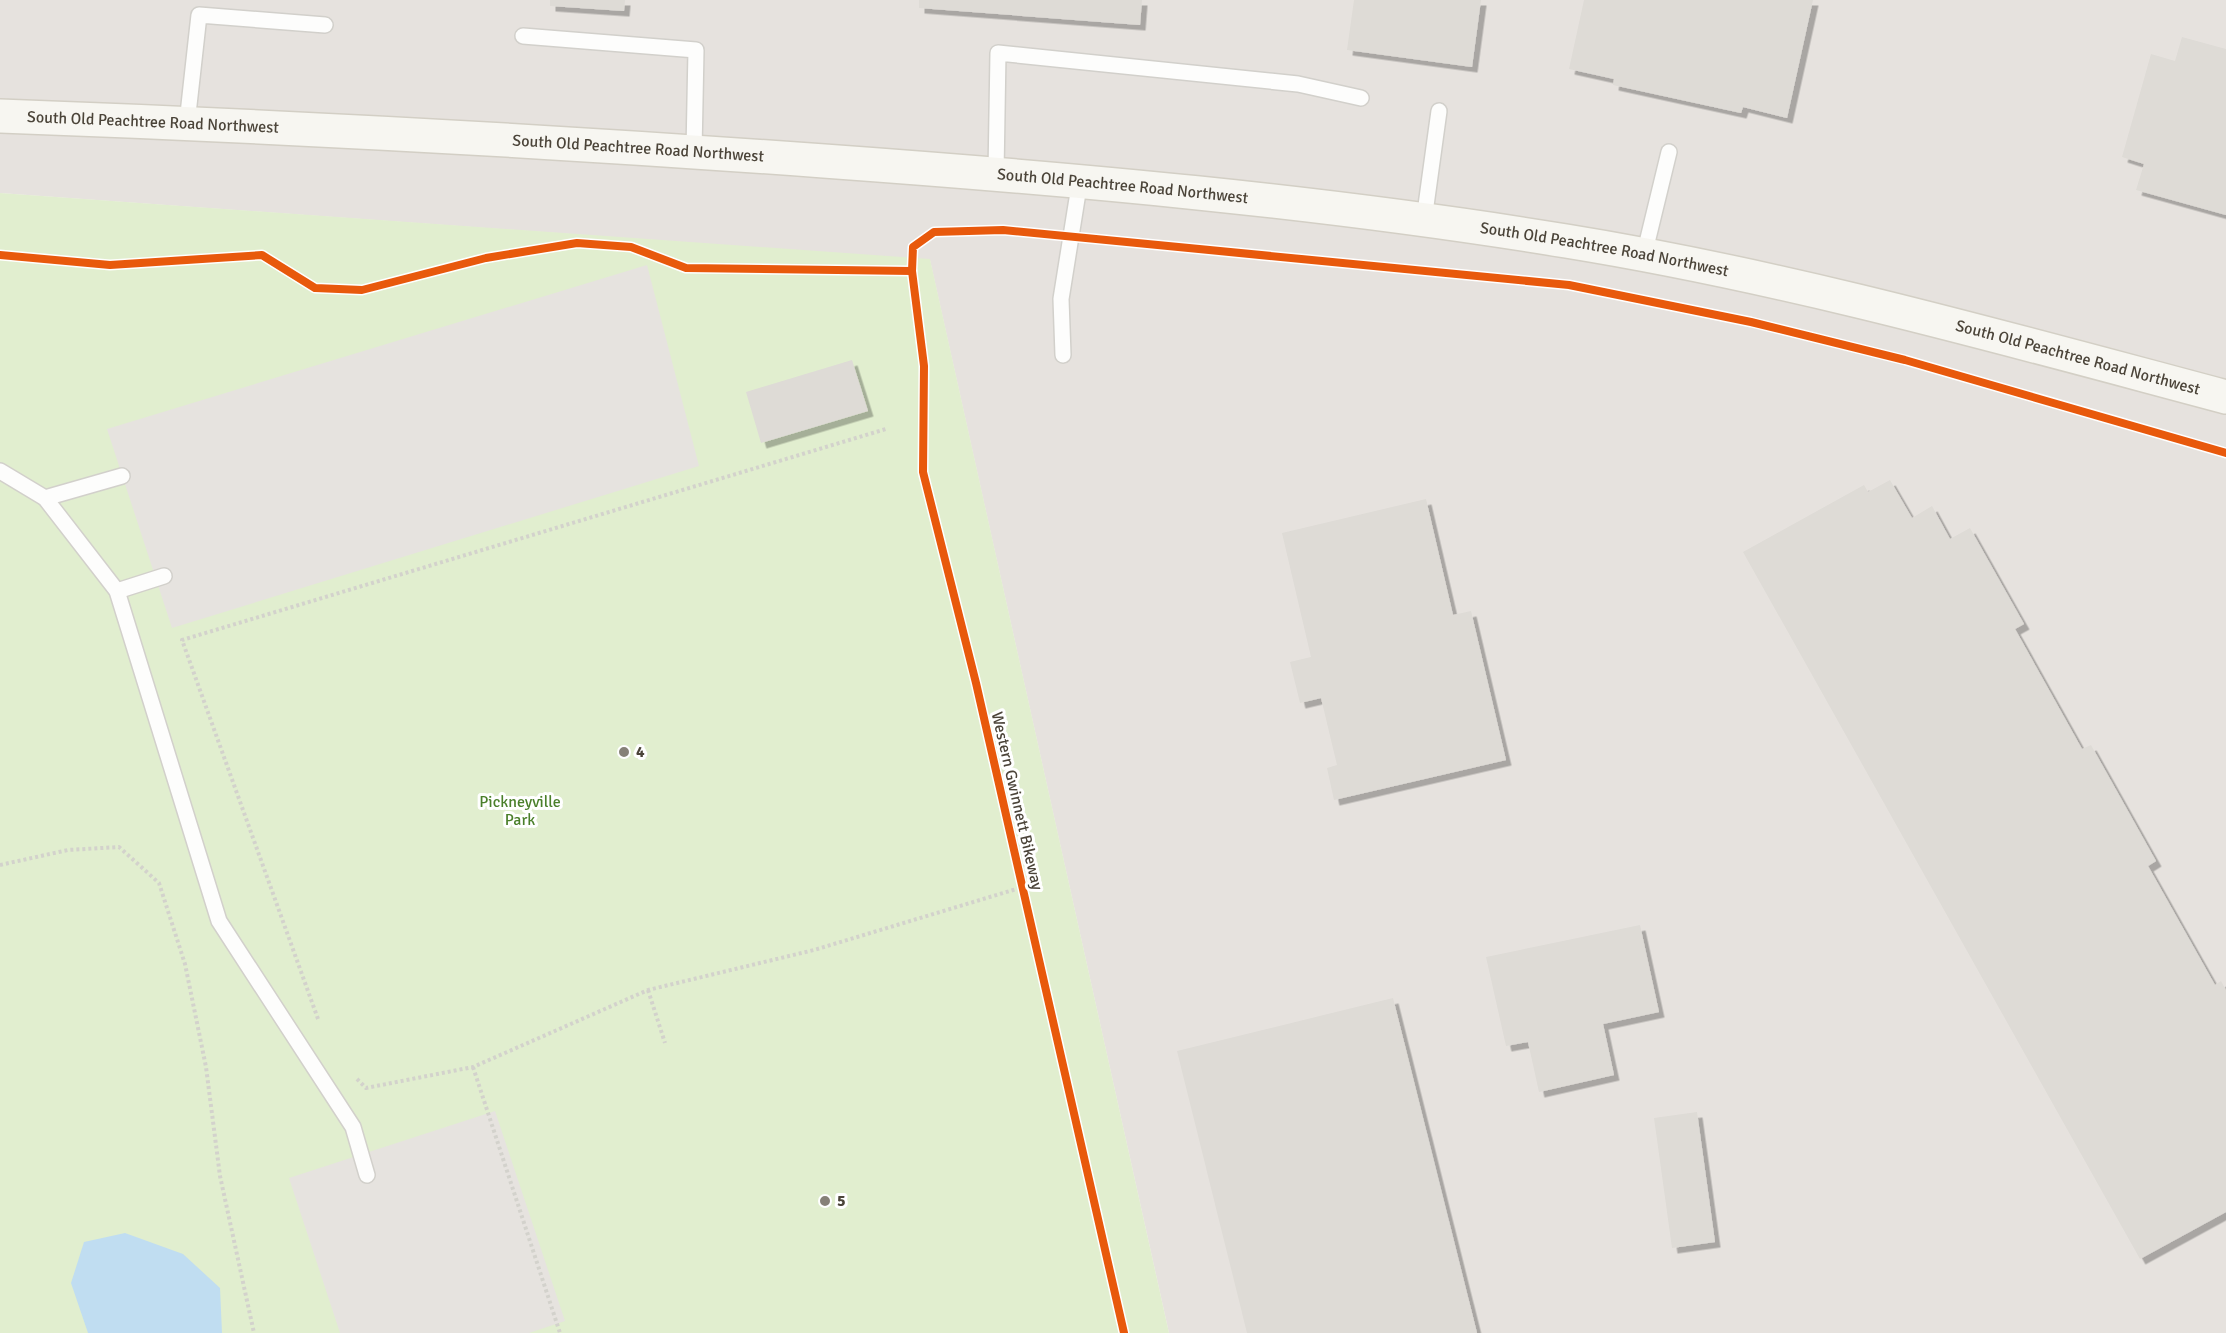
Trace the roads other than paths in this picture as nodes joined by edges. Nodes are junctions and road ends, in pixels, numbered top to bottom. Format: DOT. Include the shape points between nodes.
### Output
graph roads {
  1 [pos="325,26"];
  2 [pos="523,36"];
  3 [pos="1361,98"];
  4 [pos="1439,111"];
  5 [pos="0,116"];
  6 [pos="187,123"];
  7 [pos="694,151"];
  8 [pos="1669,152"];
  9 [pos="996,174"];
  10 [pos="1080,180"];
  11 [pos="1424,220"];
  12 [pos="1644,255"];
  13 [pos="1063,355"];
  14 [pos="2226,397"];
  15 [pos="0,471"];
  16 [pos="122,476"];
  17 [pos="45,498"];
  18 [pos="164,576"];
  19 [pos="117,591"];
  20 [pos="367,1175"];
  1 -- 6 [label="lane" via="199,15"];
  2 -- 7 [label="lane" via="696,50"];
  3 -- 9 [label="lane" via="1298,84 998,53"];
  4 -- 11 [label="lane"];
  5 -- 6 [label="street, South Old Peachtree Road Northwest"];
  6 -- 7 [label="street, South Old Peachtree Road Northwest"];
  7 -- 9 [label="street, South Old Peachtree Road Northwest"];
  8 -- 12 [label="lane"];
  9 -- 10 [label="street, South Old Peachtree Road Northwest"];
  10 -- 11 [label="street, South Old Peachtree Road Northwest" via="1332,206"];
  10 -- 13 [label="lane" via="1061,299"];
  11 -- 12 [label="street, South Old Peachtree Road Northwest"];
  12 -- 14 [label="street, South Old Peachtree Road Northwest" via="1972,329"];
  15 -- 17 [label="lane"];
  16 -- 17 [label="lane"];
  17 -- 19 [label="lane"];
  18 -- 19 [label="lane"];
  19 -- 20 [label="lane" via="219,921 353,1127"];
}
